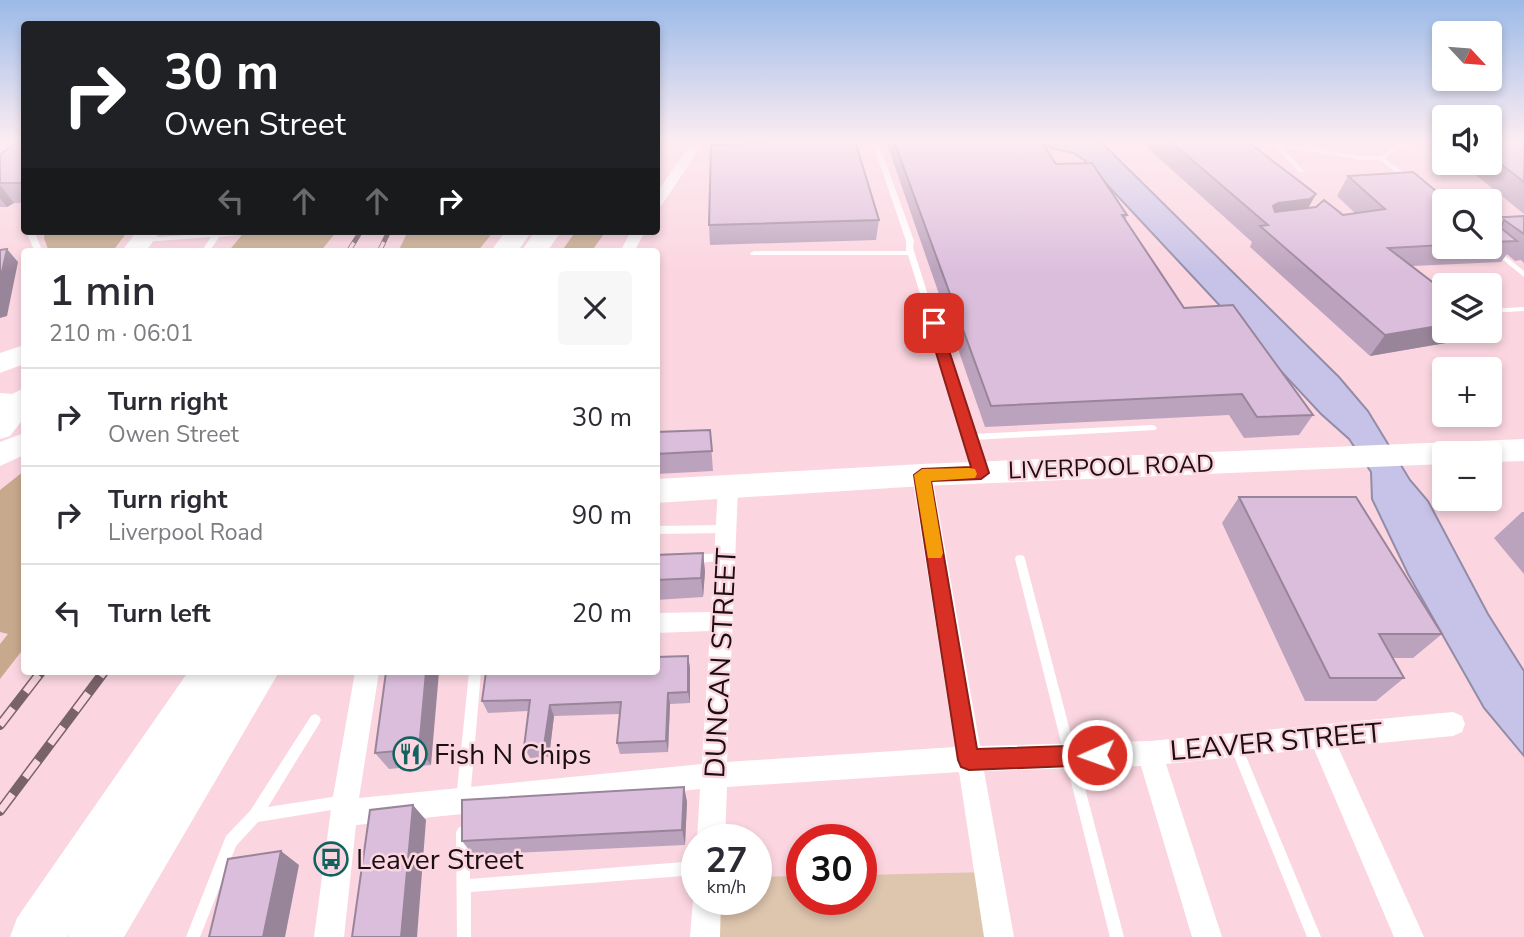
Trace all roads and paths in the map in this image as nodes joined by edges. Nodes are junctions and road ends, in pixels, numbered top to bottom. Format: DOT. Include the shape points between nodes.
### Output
graph roads {
  1 [pos="890,185"];
  2 [pos="1417,185"];
  3 [pos="1432,196"];
  4 [pos="216,235"];
  5 [pos="141,241"];
  6 [pos="208,248"];
  7 [pos="754,253"];
  8 [pos="911,253"];
  9 [pos="1502,256"];
  10 [pos="1524,275"];
  11 [pos="1524,309"];
  12 [pos="1502,310"];
  13 [pos="21,355"];
  14 [pos="0,365"];
  15 [pos="17,403"];
  16 [pos="1153,428"];
  17 [pos="0,429"];
  18 [pos="970,437"];
  19 [pos="21,444"];
  20 [pos="1524,450"];
  21 [pos="0,455"];
  22 [pos="981,473"];
  23 [pos="922,475"];
  24 [pos="728,487"];
  25 [pos="660,491"];
  26 [pos="726,529"];
  27 [pos="660,530"];
  28 [pos="725,557"];
  29 [pos="684,559"];
  30 [pos="1020,559"];
  31 [pos="722,621"];
  32 [pos="660,624"];
  33 [pos="211,675"];
  34 [pos="256,675"];
  35 [pos="367,675"];
  36 [pos="475,675"];
  37 [pos="315,720"];
  38 [pos="1453,724"];
  39 [pos="1321,737"];
  40 [pos="1235,745"];
  41 [pos="1150,753"];
  42 [pos="1070,756"];
  43 [pos="969,760"];
  44 [pos="715,775"];
  45 [pos="463,800"];
  46 [pos="345,807"];
  47 [pos="256,816"];
  48 [pos="712,824"];
  49 [pos="681,869"];
  50 [pos="464,886"];
  51 [pos="706,915"];
  52 [pos="36,937"];
  53 [pos="94,937"];
  54 [pos="193,937"];
  55 [pos="329,937"];
  56 [pos="464,937"];
  57 [pos="705,937"];
  58 [pos="999,937"];
  59 [pos="1117,937"];
  60 [pos="1207,937"];
  61 [pos="1314,937"];
  62 [pos="1409,937"];
  1 -- 8 [label="lane"];
  2 -- 3 [label="lane"];
  4 -- 5 [label="lane"];
  4 -- 6 [label="lane"];
  7 -- 8 [label="lane"];
  8 -- 18 [label="lane"];
  9 -- 10 [label="lane"];
  11 -- 12 [label="lane"];
  13 -- 14 [label="highway"];
  15 -- 17 [label="main road"];
  16 -- 18 [label="lane"];
  18 -- 22 [label="lane"];
  19 -- 21 [label="main road"];
  20 -- 22 [label="main road, LIVERPOOL ROAD"];
  22 -- 23 [label="main road, LIVERPOOL ROAD"];
  23 -- 24 [label="main road, LIVERPOOL ROAD"];
  23 -- 43 [label="street"];
  24 -- 25 [label="main road, LIVERPOOL ROAD"];
  24 -- 26 [label="street, DUNCAN STREET"];
  26 -- 27 [label="lane"];
  26 -- 28 [label="street, DUNCAN STREET"];
  28 -- 29 [label="lane"];
  28 -- 31 [label="street, DUNCAN STREET"];
  30 -- 42 [label="lane"];
  31 -- 32 [label="street"];
  31 -- 44 [label="street, DUNCAN STREET"];
  33 -- 52 [label="highway"];
  34 -- 53 [label="highway"];
  35 -- 46 [label="street"];
  36 -- 45 [label="lane"];
  37 -- 47 [label="lane"];
  38 -- 39 [label="street, LEAVER STREET"];
  39 -- 40 [label="street, LEAVER STREET"];
  39 -- 62 [label="street"];
  40 -- 41 [label="street, LEAVER STREET"];
  40 -- 61 [label="lane"];
  41 -- 42 [label="street, LEAVER STREET"];
  41 -- 60 [label="street"];
  42 -- 43 [label="street, LEAVER STREET"];
  42 -- 59 [label="lane"];
  43 -- 44 [label="street, LEAVER STREET"];
  43 -- 58 [label="street"];
  44 -- 45 [label="street, LEAVER STREET"];
  44 -- 48 [label="street, DUNCAN STREET"];
  45 -- 46 [label="street, LEAVER STREET"];
  45 -- 50 [label="lane"];
  46 -- 47 [label="lane"];
  46 -- 55 [label="street"];
  47 -- 54 [label="lane" via="231,841"];
  49 -- 50 [label="lane"];
  50 -- 56 [label="lane"];
  51 -- 57 [label="street"];
}
